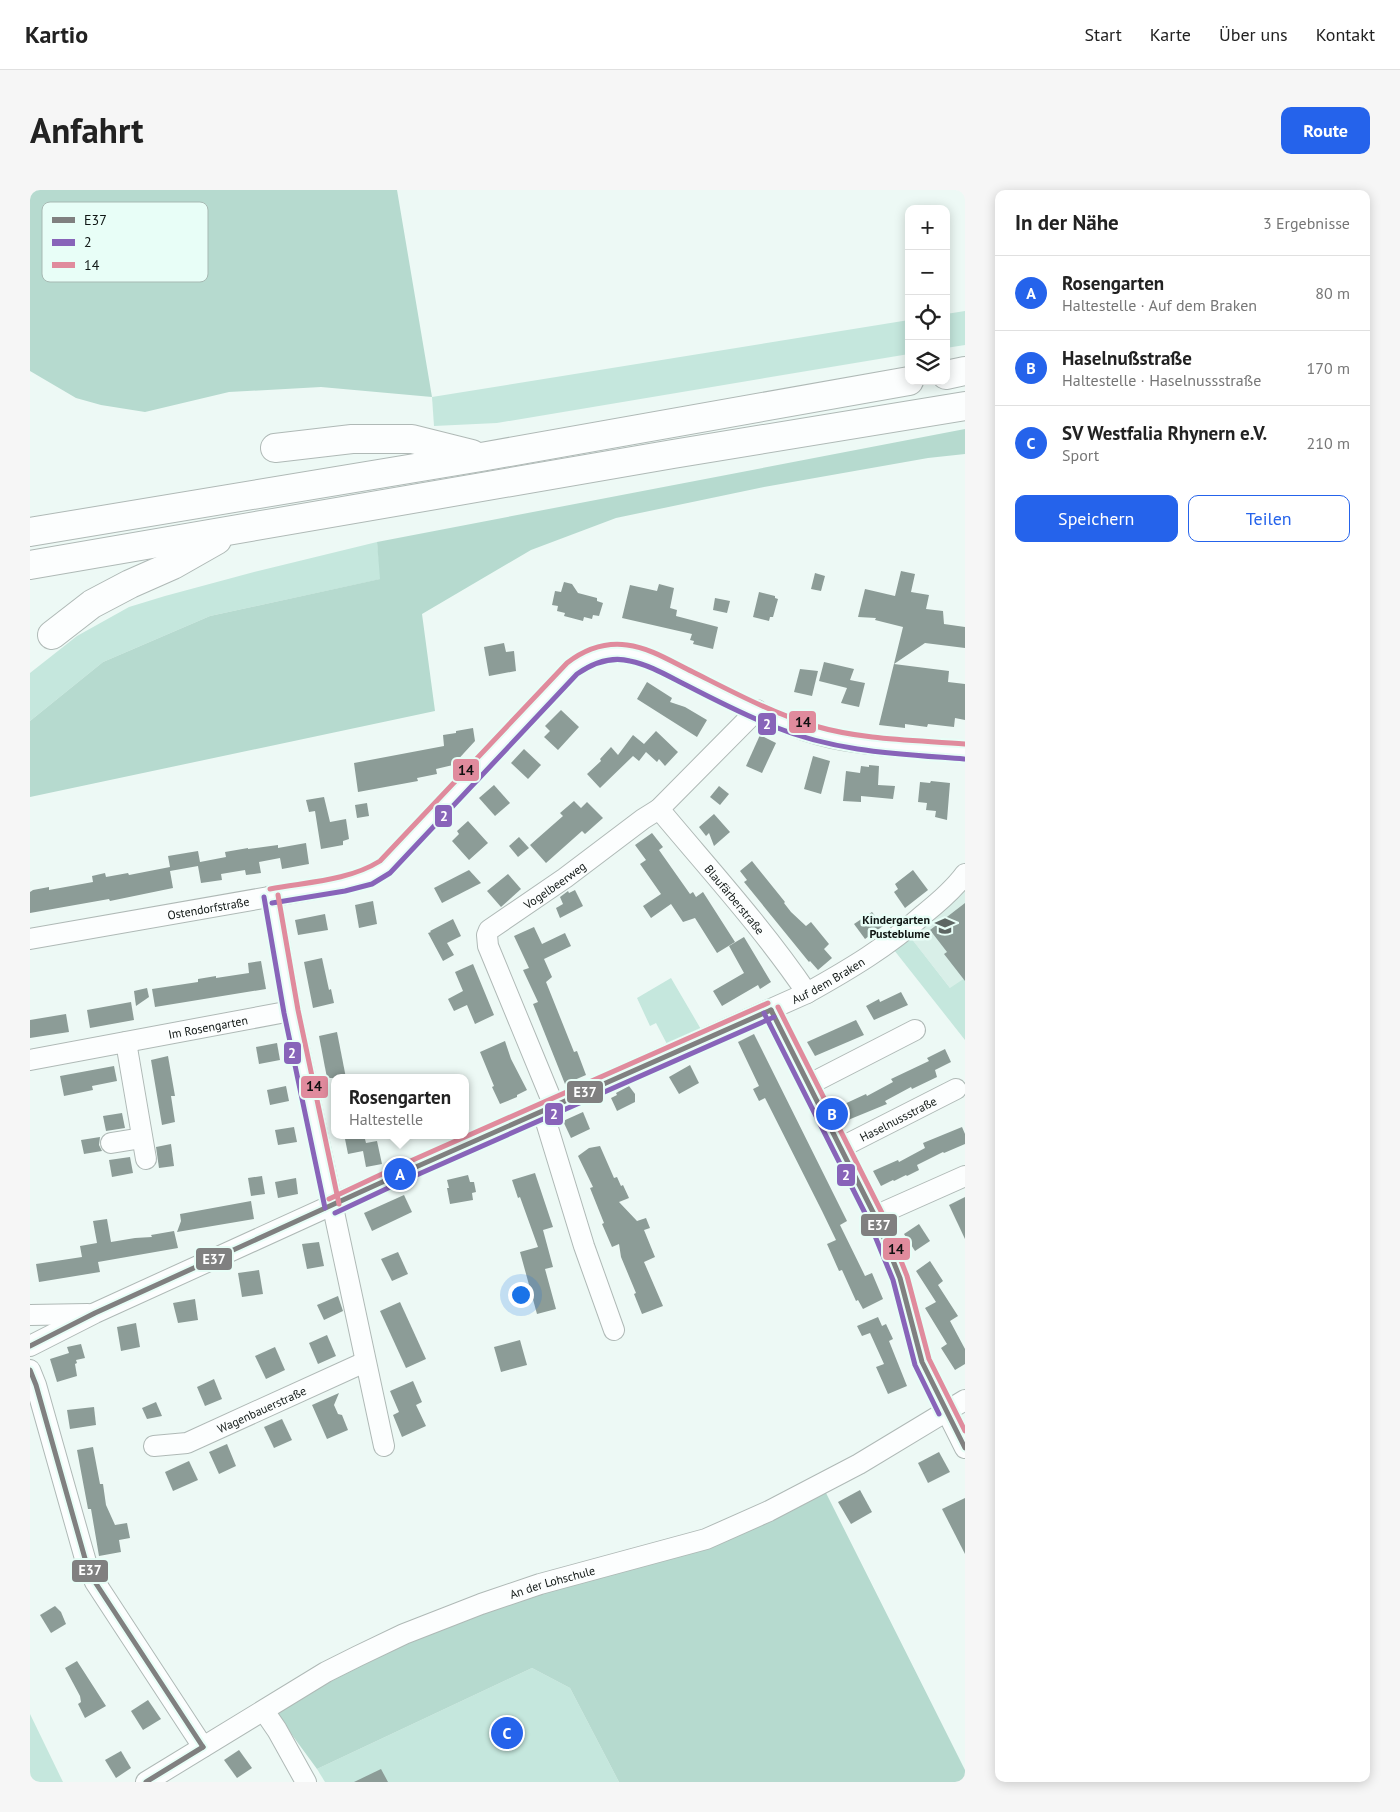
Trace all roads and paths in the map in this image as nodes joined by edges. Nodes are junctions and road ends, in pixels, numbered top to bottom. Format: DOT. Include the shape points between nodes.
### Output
graph roads {
  1 [pos="965,371"];
  2 [pos="950,374"];
  3 [pos="905,382"];
  4 [pos="965,406"];
  5 [pos="275,448"];
  6 [pos="480,456"];
  7 [pos="236,530"];
  8 [pos="30,532"];
  9 [pos="30,565"];
  10 [pos="52,635"];
  11 [pos="757,710"];
  12 [pos="965,752"];
  13 [pos="658,809"];
  14 [pos="965,874"];
  15 [pos="271,896"];
  16 [pos="30,939"];
  17 [pos="807,993"];
  18 [pos="771,1010"];
  19 [pos="291,1011"];
  20 [pos="915,1030"];
  21 [pos="126,1042"];
  22 [pos="30,1060"];
  23 [pos="808,1085"];
  24 [pos="956,1089"];
  25 [pos="549,1109"];
  26 [pos="142,1138"];
  27 [pos="111,1142"];
  28 [pos="840,1148"];
  29 [pos="146,1158"];
  30 [pos="965,1176"];
  31 [pos="332,1206"];
  32 [pos="875,1216"];
  33 [pos="95,1313"];
  34 [pos="33,1316"];
  35 [pos="614,1330"];
  36 [pos="30,1346"];
  37 [pos="365,1362"];
  38 [pos="30,1370"];
  39 [pos="965,1400"];
  40 [pos="946,1411"];
  41 [pos="154,1446"];
  42 [pos="384,1446"];
  43 [pos="965,1448"];
  44 [pos="264,1711"];
  45 [pos="204,1747"];
  46 [pos="146,1782"];
  47 [pos="306,1782"];
  1 -- 2 [label="highway"];
  3 -- 6 [label="highway"];
  4 -- 7 [label="highway"];
  5 -- 6 [label="highway" via="352,439 412,439"];
  6 -- 8 [label="highway"];
  7 -- 9 [label="highway"];
  7 -- 10 [label="highway" via="92,604"];
  11 -- 12 [label="street, Ostendorfstraße" via="832,738"];
  11 -- 13 [label="street, Vogelbeerweg"];
  11 -- 15 [label="street, Ostendorfstraße" via="648,658 625,652 603,653 585,659 572,668 385,867 343,884"];
  13 -- 17 [label="street, Blaufärberstraße" via="740,906"];
  13 -- 25 [label="street, Vogelbeerweg" via="494,926 487,935 488,946"];
  14 -- 17 [label="street, Auf dem Braken" via="900,935 856,966"];
  15 -- 16 [label="street, Ostendorfstraße"];
  15 -- 19 [label="street"];
  17 -- 18 [label="street, Auf dem Braken"];
  18 -- 23 [label="street"];
  18 -- 25 [label="street, Auf dem Braken"];
  19 -- 21 [label="street, Im Rosengarten"];
  19 -- 31 [label="street"];
  20 -- 23 [label="street"];
  21 -- 22 [label="street, Im Rosengarten"];
  21 -- 26 [label="street"];
  23 -- 28 [label="street"];
  24 -- 28 [label="street, Haselnussstraße"];
  25 -- 31 [label="street, Auf dem Braken"];
  25 -- 35 [label="street, Vogelbeerweg" via="584,1246"];
  26 -- 27 [label="street"];
  26 -- 29 [label="street"];
  28 -- 32 [label="street"];
  30 -- 32 [label="street"];
  31 -- 33 [label="street, Auf dem Braken"];
  31 -- 37 [label="street"];
  32 -- 40 [label="street" via="900,1278 922,1362"];
  33 -- 34 [label="street, Auf dem Braken"];
  33 -- 36 [label="street, Auf dem Braken"];
  37 -- 41 [label="street, Wagenbauerstraße" via="187,1442"];
  37 -- 42 [label="street"];
  38 -- 45 [label="street" via="86,1562 95,1582"];
  39 -- 40 [label="street, An der Lohschule"];
  40 -- 43 [label="street"];
  40 -- 44 [label="street, An der Lohschule" via="859,1464 741,1524 706,1539 540,1584 404,1634 326,1672"];
  44 -- 45 [label="street, An der Lohschule"];
  44 -- 47 [label="street"];
  45 -- 46 [label="street, An der Lohschule"];
}
